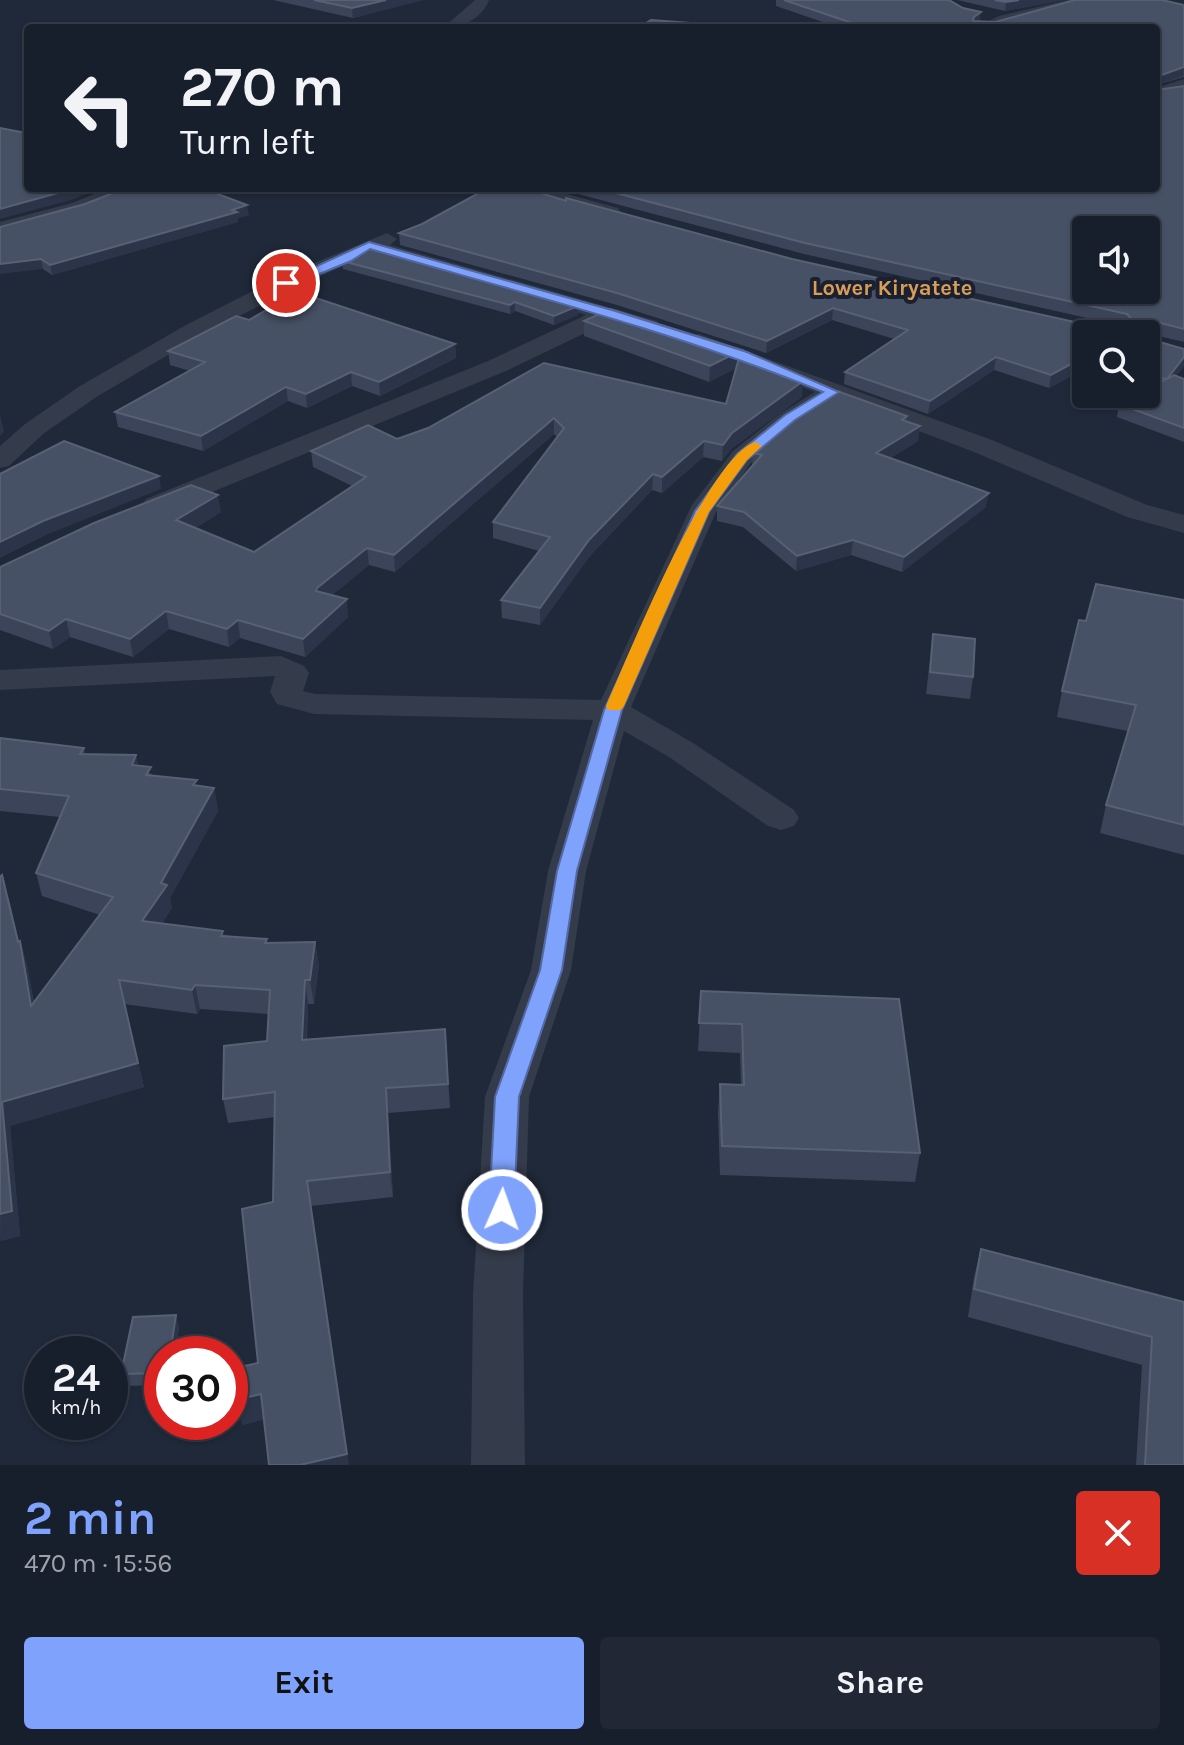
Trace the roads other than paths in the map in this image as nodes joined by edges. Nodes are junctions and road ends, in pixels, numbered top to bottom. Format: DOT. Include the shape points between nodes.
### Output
graph roads {
  1 [pos="482,0"];
  2 [pos="1086,0"];
  3 [pos="980,21"];
  4 [pos="455,24"];
  5 [pos="1184,84"];
  6 [pos="1160,102"];
  7 [pos="116,192"];
  8 [pos="538,192"];
  9 [pos="639,219"];
  10 [pos="0,228"];
  11 [pos="403,233"];
  12 [pos="369,246"];
  13 [pos="608,313"];
  14 [pos="833,392"];
  15 [pos="0,460"];
  16 [pos="133,513"];
  17 [pos="1184,524"];
  18 [pos="0,680"];
  19 [pos="613,710"];
  20 [pos="781,818"];
  21 [pos="498,1465"];
  1 -- 4 [label="street"];
  2 -- 3 [label="street"];
  5 -- 6 [label="street"];
  7 -- 10 [label="street"];
  8 -- 9 [label="street"];
  11 -- 12 [label="street"];
  12 -- 13 [label="street"];
  12 -- 15 [label="street" via="194,330 89,391"];
  13 -- 14 [label="street" via="743,355"];
  13 -- 16 [label="street" via="497,366"];
  14 -- 17 [label="street" via="983,446 1123,506"];
  14 -- 19 [label="street" via="742,457 702,511"];
  18 -- 19 [label="street" via="281,666 293,673 289,697 314,704"];
  19 -- 20 [label="street"];
  19 -- 21 [label="street" via="567,871 551,970 507,1097 498,1295"];
}
